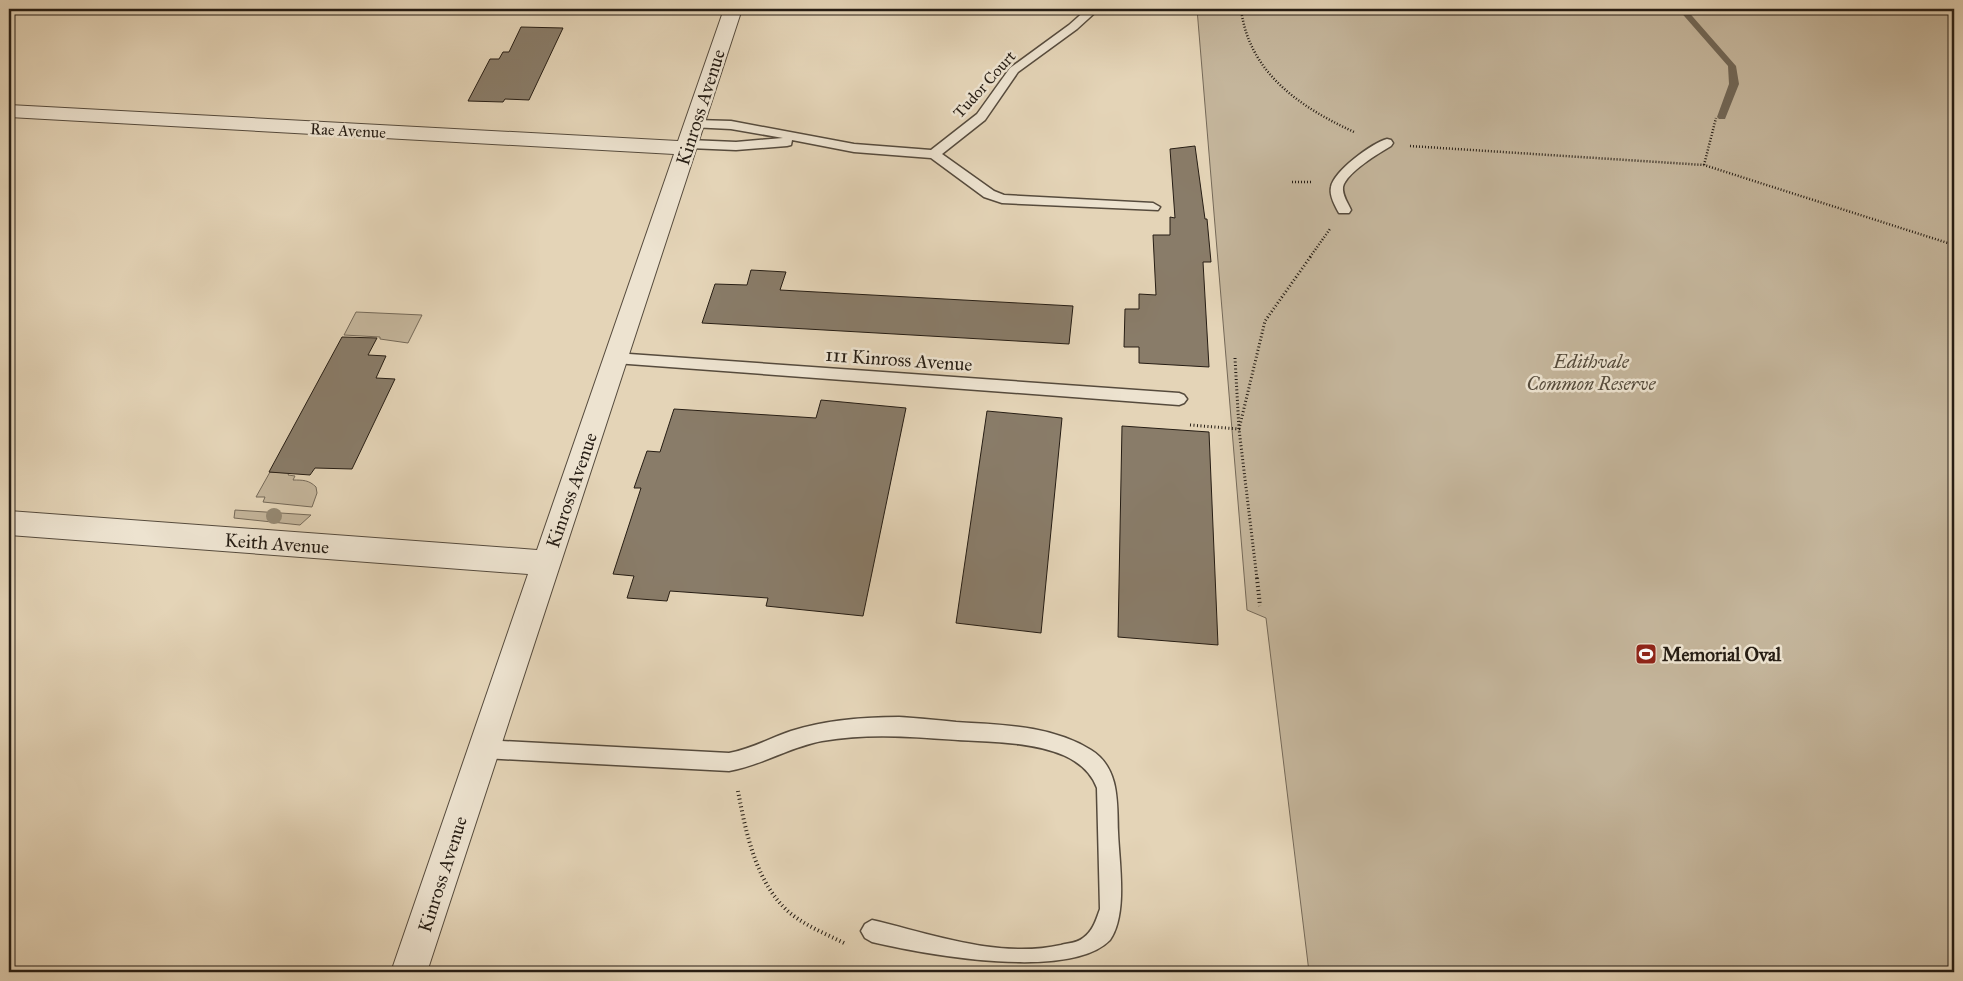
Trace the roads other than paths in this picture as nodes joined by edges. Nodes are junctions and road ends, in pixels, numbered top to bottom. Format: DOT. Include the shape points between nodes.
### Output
graph roads {
  1 [pos="733,9"];
  2 [pos="1093,9"];
  3 [pos="9,111"];
  4 [pos="690,139"];
  5 [pos="829,143"];
  6 [pos="1387,143"];
  7 [pos="934,154"];
  8 [pos="1153,208"];
  9 [pos="1344,210"];
  10 [pos="615,358"];
  11 [pos="1179,399"];
  12 [pos="9,523"];
  13 [pos="546,562"];
  14 [pos="484,749"];
  15 [pos="872,932"];
  16 [pos="410,972"];
  1 -- 4 [label="street, Kinross Avenue"];
  2 -- 7 [label="lane, Tudor Court" via="1014,70 982,117"];
  3 -- 4 [label="street, Rae Avenue"];
  4 -- 5 [label="lane" via="728,146 775,142"];
  4 -- 5 [label="lane" via="731,125"];
  4 -- 10 [label="street, Kinross Avenue"];
  5 -- 7 [label="lane"];
  6 -- 9 [label="lane" via="1364,157 1339,182 1337,189"];
  7 -- 8 [label="lane" via="998,198"];
  10 -- 11 [label="lane, 111 Kinross Avenue"];
  10 -- 13 [label="street, Kinross Avenue"];
  12 -- 13 [label="street, Keith Avenue"];
  13 -- 14 [label="street, Kinross Avenue"];
  14 -- 15 [label="lane" via="732,762 800,737 898,726 1044,740 1073,750 1100,770 1107,788 1110,909 1103,932 1090,946 1046,959 1012,960"];
  14 -- 16 [label="street, Kinross Avenue"];
}
